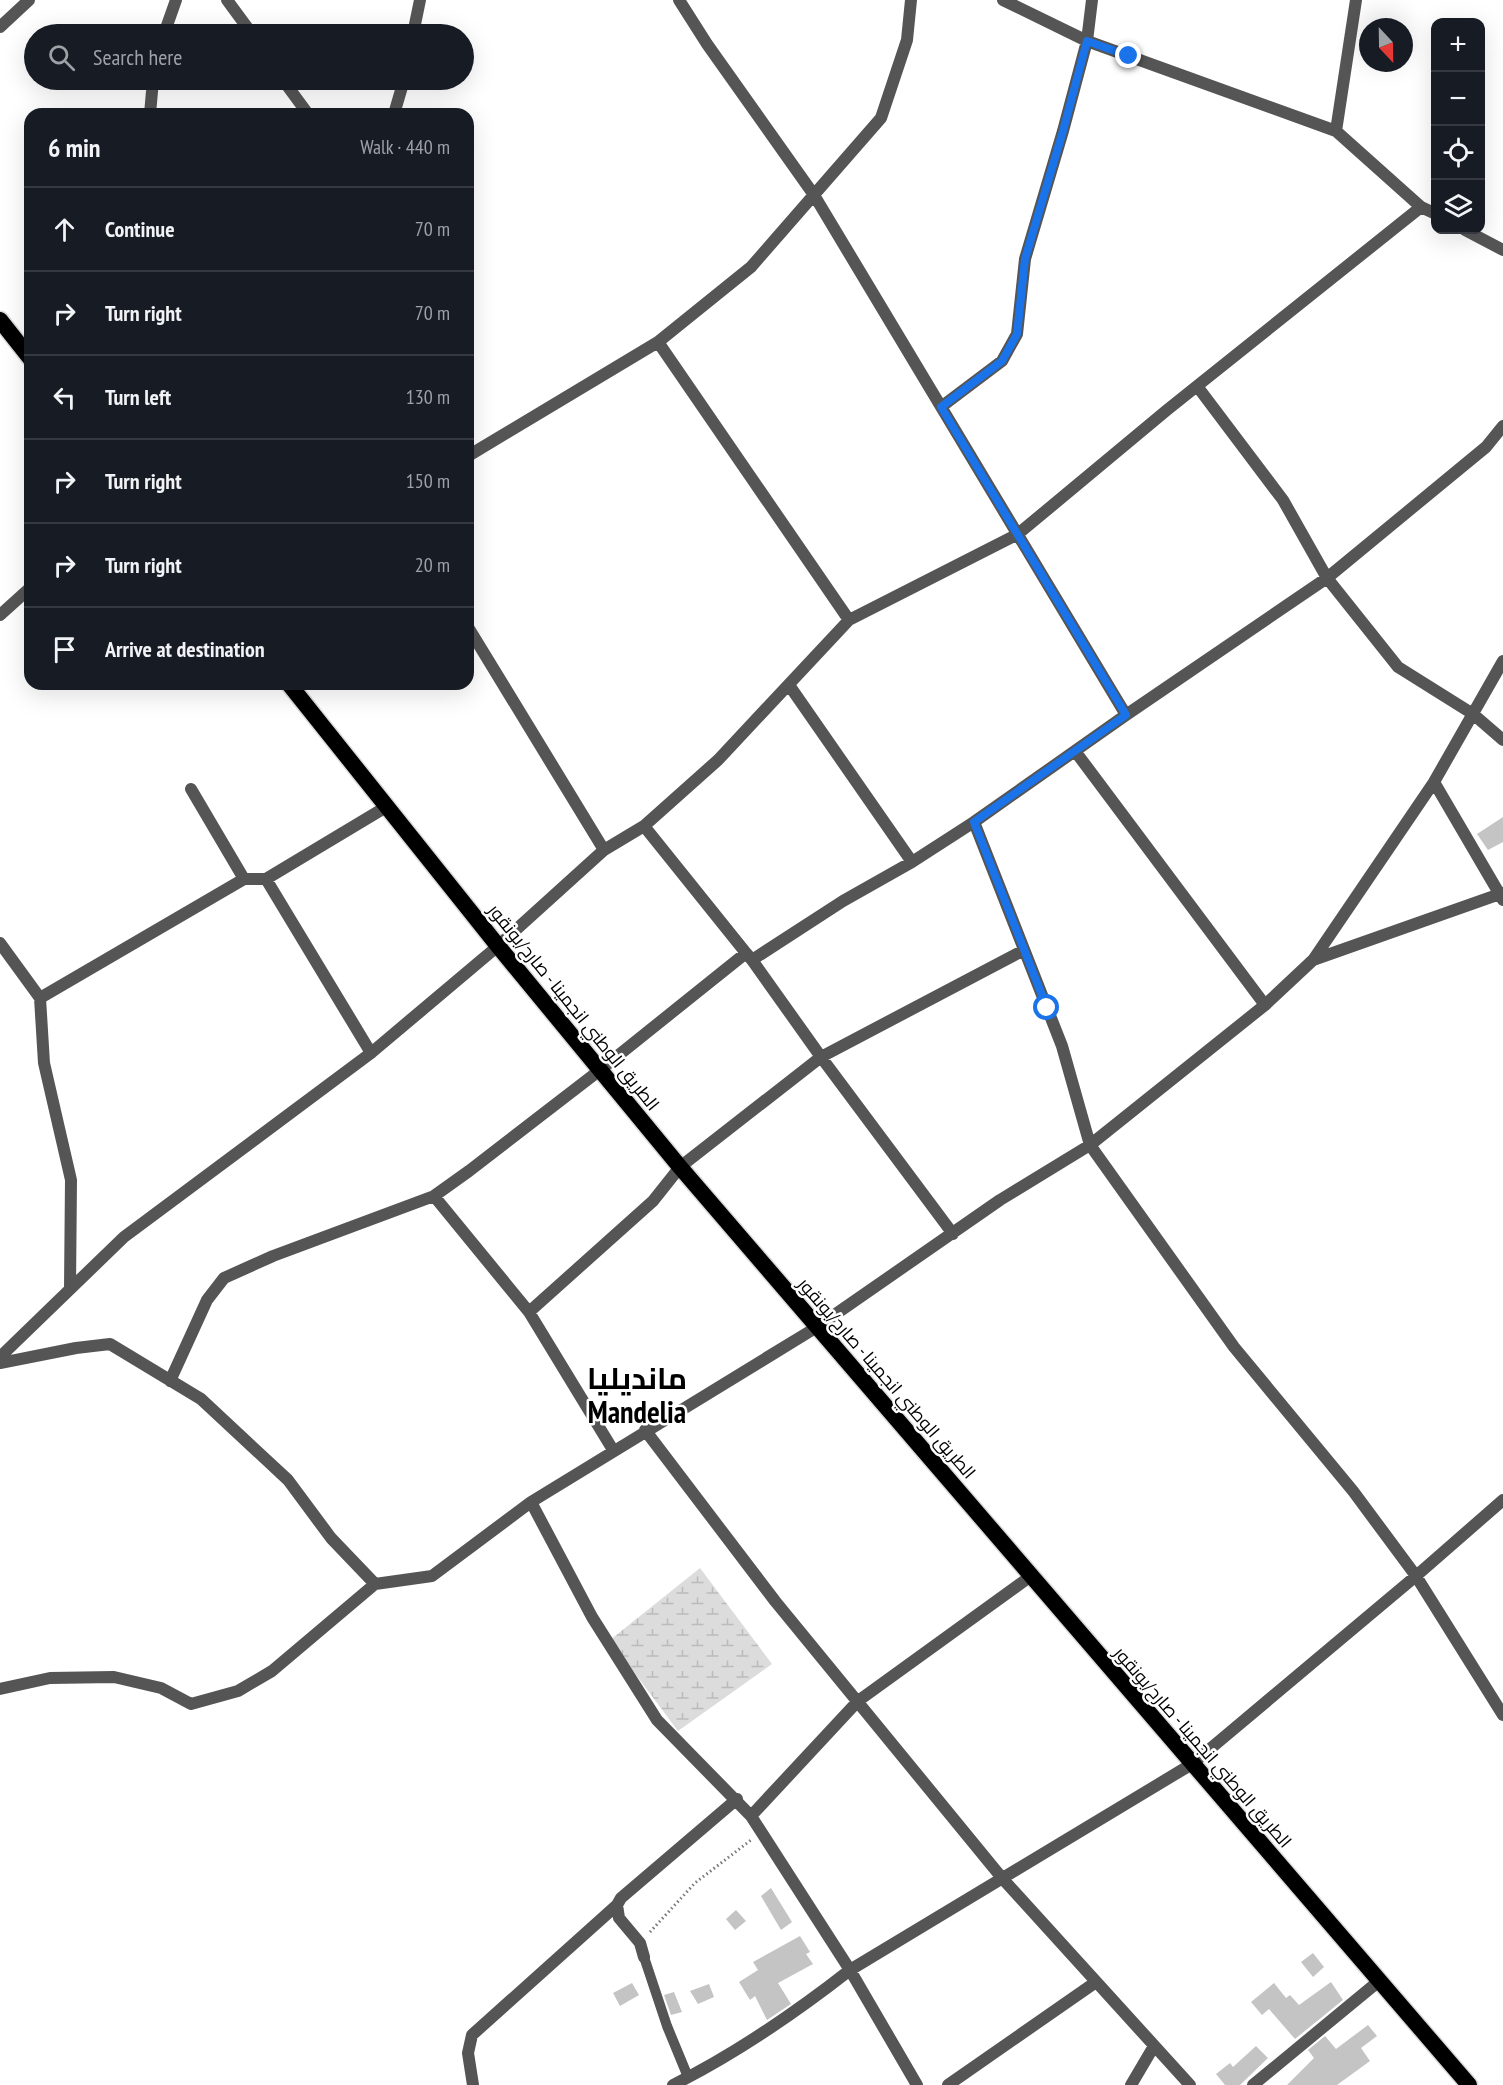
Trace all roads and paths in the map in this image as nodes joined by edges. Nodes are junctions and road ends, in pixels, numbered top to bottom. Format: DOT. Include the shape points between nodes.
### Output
graph roads {
  1 [pos="28,0"];
  2 [pos="176,0"];
  3 [pos="227,0"];
  4 [pos="420,0"];
  5 [pos="680,0"];
  6 [pos="911,0"];
  7 [pos="1003,0"];
  8 [pos="1092,0"];
  9 [pos="1356,0"];
  10 [pos="168,24"];
  11 [pos="245,24"];
  12 [pos="415,24"];
  13 [pos="0,27"];
  14 [pos="1087,41"];
  15 [pos="152,90"];
  16 [pos="290,90"];
  17 [pos="402,90"];
  18 [pos="151,108"];
  19 [pos="304,108"];
  20 [pos="396,108"];
  21 [pos="1336,131"];
  22 [pos="814,195"];
  23 [pos="1421,207"];
  24 [pos="1431,212"];
  25 [pos="1473,234"];
  26 [pos="1503,250"];
  27 [pos="0,320"];
  28 [pos="658,342"];
  29 [pos="24,350"];
  30 [pos="1197,386"];
  31 [pos="941,407"];
  32 [pos="1503,426"];
  33 [pos="474,452"];
  34 [pos="1018,534"];
  35 [pos="1328,578"];
  36 [pos="24,593"];
  37 [pos="0,615"];
  38 [pos="849,620"];
  39 [pos="474,637"];
  40 [pos="1503,662"];
  41 [pos="789,685"];
  42 [pos="294,690"];
  43 [pos="1473,714"];
  44 [pos="1126,715"];
  45 [pos="1503,740"];
  46 [pos="1075,751"];
  47 [pos="1434,782"];
  48 [pos="191,789"];
  49 [pos="386,807"];
  50 [pos="974,822"];
  51 [pos="644,826"];
  52 [pos="604,850"];
  53 [pos="912,862"];
  54 [pos="244,879"];
  55 [pos="266,879"];
  56 [pos="1502,896"];
  57 [pos="0,944"];
  58 [pos="498,946"];
  59 [pos="1024,950"];
  60 [pos="749,957"];
  61 [pos="1313,960"];
  62 [pos="40,998"];
  63 [pos="1265,1005"];
  64 [pos="371,1053"];
  65 [pos="821,1057"];
  66 [pos="600,1070"];
  67 [pos="1090,1145"];
  68 [pos="680,1167"];
  69 [pos="434,1196"];
  70 [pos="953,1234"];
  71 [pos="70,1288"];
  72 [pos="529,1312"];
  73 [pos="817,1327"];
  74 [pos="0,1357"];
  75 [pos="0,1363"];
  76 [pos="170,1381"];
  77 [pos="645,1431"];
  78 [pos="613,1450"];
  79 [pos="1503,1500"];
  80 [pos="531,1502"];
  81 [pos="1031,1576"];
  82 [pos="1416,1576"];
  83 [pos="375,1584"];
  84 [pos="0,1689"];
  85 [pos="858,1701"];
  86 [pos="1503,1715"];
  87 [pos="1192,1764"];
  88 [pos="737,1799"];
  89 [pos="751,1816"];
  90 [pos="762,1832"];
  91 [pos="1002,1878"];
  92 [pos="617,1905"];
  93 [pos="640,1943"];
  94 [pos="644,1957"];
  95 [pos="850,1970"];
  96 [pos="1379,1981"];
  97 [pos="1096,1982"];
  98 [pos="1154,2046"];
  99 [pos="688,2077"];
  100 [pos="473,2085"];
  101 [pos="673,2085"];
  102 [pos="917,2085"];
  103 [pos="948,2085"];
  104 [pos="1131,2085"];
  105 [pos="1190,2085"];
  106 [pos="1252,2085"];
  107 [pos="1469,2085"];
  1 -- 13 [label="street"];
  2 -- 10 [label="street"];
  3 -- 11 [label="street"];
  4 -- 12 [label="street"];
  5 -- 22 [label="street"];
  6 -- 22 [label="street" via="907,40 881,118"];
  7 -- 14 [label="street"];
  8 -- 14 [label="street"];
  9 -- 21 [label="street"];
  14 -- 21 [label="street"];
  14 -- 31 [label="street" via="1025,259 1017,334 1002,361"];
  15 -- 18 [label="street"];
  16 -- 19 [label="street"];
  17 -- 20 [label="street"];
  21 -- 23 [label="street"];
  22 -- 28 [label="street" via="751,267"];
  22 -- 31 [label="street"];
  23 -- 24 [label="street"];
  23 -- 30 [label="street"];
  25 -- 26 [label="street"];
  27 -- 29 [label="highway"];
  28 -- 33 [label="street"];
  28 -- 38 [label="street"];
  30 -- 34 [label="street"];
  30 -- 35 [label="street" via="1283,500"];
  31 -- 34 [label="street"];
  32 -- 35 [label="street" via="1486,447"];
  34 -- 38 [label="street"];
  34 -- 44 [label="street"];
  35 -- 43 [label="street" via="1398,667"];
  35 -- 44 [label="street"];
  36 -- 37 [label="street"];
  38 -- 41 [label="street"];
  39 -- 52 [label="street"];
  40 -- 43 [label="street"];
  41 -- 51 [label="street" via="718,760"];
  41 -- 53 [label="street"];
  42 -- 49 [label="highway, الطريق الوطني انجمينا - صارح/بونقور"];
  43 -- 45 [label="street"];
  43 -- 47 [label="street"];
  44 -- 46 [label="street"];
  46 -- 50 [label="street"];
  46 -- 63 [label="street"];
  47 -- 56 [label="street"];
  47 -- 61 [label="street"];
  48 -- 54 [label="street"];
  49 -- 55 [label="street"];
  49 -- 58 [label="highway, الطريق الوطني انجمينا - صارح/بونقور"];
  50 -- 53 [label="street"];
  50 -- 59 [label="street"];
  51 -- 52 [label="street"];
  51 -- 60 [label="street"];
  52 -- 58 [label="street"];
  53 -- 60 [label="street"];
  54 -- 55 [label="street"];
  54 -- 62 [label="street"];
  55 -- 64 [label="street"];
  56 -- 61 [label="street"];
  57 -- 62 [label="street"];
  58 -- 64 [label="street"];
  58 -- 66 [label="highway, الطريق الوطني انجمينا - صارح/بونقور"];
  59 -- 65 [label="street"];
  59 -- 67 [label="street" via="1062,1046"];
  60 -- 65 [label="street"];
  60 -- 66 [label="street"];
  61 -- 63 [label="street"];
  62 -- 71 [label="street" via="44,1063 71,1180"];
  63 -- 67 [label="street"];
  64 -- 71 [label="street" via="124,1237"];
  65 -- 68 [label="street"];
  65 -- 70 [label="street"];
  66 -- 68 [label="highway, الطريق الوطني انجمينا - صارح/بونقور"];
  66 -- 69 [label="street"];
  67 -- 70 [label="street"];
  67 -- 82 [label="street" via="1234,1347 1353,1491"];
  68 -- 72 [label="street" via="653,1201"];
  68 -- 73 [label="highway, الطريق الوطني انجمينا - صارح/بونقور"];
  69 -- 72 [label="street"];
  69 -- 76 [label="street" via="224,1278 207,1300"];
  70 -- 73 [label="street"];
  71 -- 74 [label="street"];
  72 -- 78 [label="street"];
  73 -- 77 [label="street"];
  73 -- 81 [label="highway, الطريق الوطني انجمينا - صارح/بونقور"];
  75 -- 76 [label="street" via="110,1344"];
  76 -- 83 [label="street" via="201,1399 288,1480 331,1538"];
  77 -- 78 [label="street"];
  77 -- 85 [label="street" via="775,1601"];
  78 -- 80 [label="street"];
  79 -- 82 [label="street"];
  80 -- 83 [label="street" via="432,1576"];
  80 -- 88 [label="street" via="592,1617 657,1720"];
  81 -- 85 [label="street"];
  81 -- 87 [label="highway, الطريق الوطني انجمينا - صارح/بونقور"];
  82 -- 86 [label="street"];
  82 -- 87 [label="street"];
  83 -- 84 [label="street" via="272,1671 238,1691 191,1704 161,1688 114,1677 50,1678"];
  85 -- 89 [label="street"];
  85 -- 91 [label="street"];
  87 -- 91 [label="street"];
  87 -- 96 [label="highway, الطريق الوطني انجمينا - صارح/بونقور"];
  88 -- 89 [label="street"];
  88 -- 92 [label="street"];
  89 -- 90 [label="street"];
  90 -- 93 [label="path" via="695,1883"];
  90 -- 95 [label="street"];
  91 -- 95 [label="street"];
  91 -- 97 [label="street"];
  92 -- 93 [label="street" via="620,1918"];
  92 -- 100 [label="street" via="472,2035 468,2053"];
  93 -- 94 [label="street"];
  94 -- 99 [label="lane" via="666,2026"];
  95 -- 99 [label="street" via="791,2013"];
  95 -- 102 [label="street"];
  96 -- 106 [label="street"];
  96 -- 107 [label="highway, الطريق الوطني انجمينا - صارح/بونقور"];
  97 -- 98 [label="street"];
  97 -- 103 [label="street"];
  98 -- 104 [label="street"];
  98 -- 105 [label="street"];
  99 -- 101 [label="street"];
}
